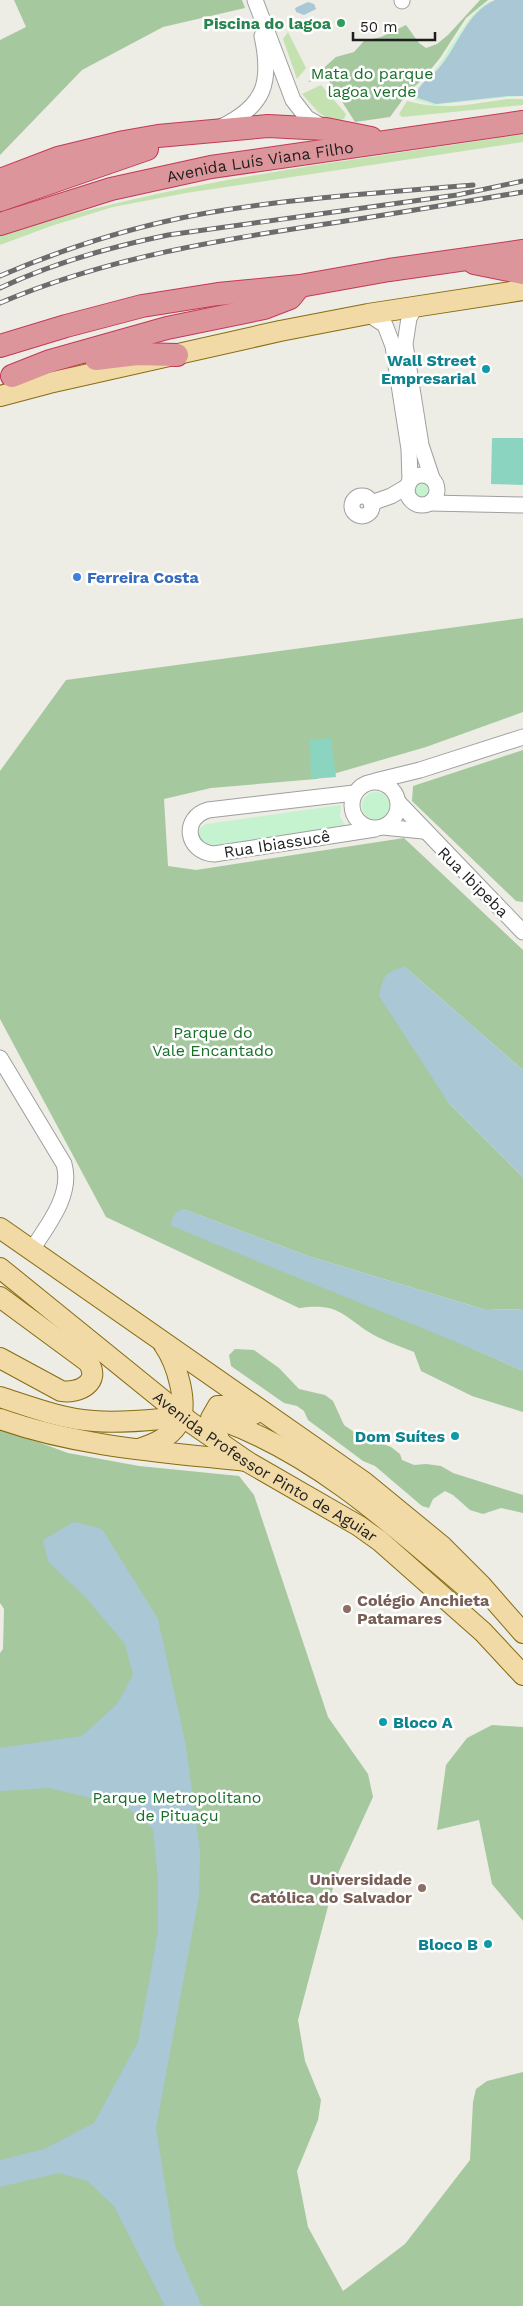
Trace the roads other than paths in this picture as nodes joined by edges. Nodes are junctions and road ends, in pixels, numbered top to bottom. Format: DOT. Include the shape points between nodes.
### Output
graph roads {
  1 [pos="255,0"];
  2 [pos="261,18"];
  3 [pos="523,122"];
  4 [pos="326,129"];
  5 [pos="214,130"];
  6 [pos="180,136"];
  7 [pos="384,141"];
  8 [pos="0,180"];
  9 [pos="0,200"];
  10 [pos="0,224"];
  11 [pos="523,250"];
  12 [pos="461,260"];
  13 [pos="523,273"];
  14 [pos="300,286"];
  15 [pos="523,290"];
  16 [pos="416,306"];
  17 [pos="368,314"];
  18 [pos="0,346"];
  19 [pos="177,355"];
  20 [pos="6,377"];
  21 [pos="0,396"];
  22 [pos="434,483"];
  23 [pos="410,489"];
  24 [pos="456,502"];
  25 [pos="371,503"];
  26 [pos="430,503"];
  27 [pos="523,505"];
  28 [pos="523,737"];
  29 [pos="420,770"];
  30 [pos="375,781"];
  31 [pos="354,793"];
  32 [pos="396,797"];
  33 [pos="379,828"];
  34 [pos="423,831"];
  35 [pos="523,932"];
  36 [pos="0,1058"];
  37 [pos="1,1228"];
  38 [pos="31,1251"];
  39 [pos="0,1268"];
  40 [pos="0,1297"];
  41 [pos="164,1345"];
  42 [pos="0,1358"];
  43 [pos="177,1372"];
  44 [pos="136,1375"];
  45 [pos="0,1397"];
  46 [pos="181,1414"];
  47 [pos="0,1419"];
  48 [pos="161,1419"];
  49 [pos="226,1422"];
  50 [pos="277,1423"];
  51 [pos="220,1442"];
  52 [pos="137,1449"];
  53 [pos="248,1462"];
  54 [pos="523,1633"];
  55 [pos="523,1675"];
  1 -- 2 [label="street"];
  2 -- 4 [label="street" via="270,34 293,100 307,118"];
  2 -- 5 [label="street" via="267,65 265,88 252,108"];
  3 -- 7 [label="highway, Avenida Luís Viana Filho"];
  4 -- 5 [label="highway" via="268,126"];
  4 -- 7 [label="highway"];
  5 -- 6 [label="highway"];
  6 -- 8 [label="highway" via="134,140 97,148 58,158"];
  6 -- 9 [label="highway"];
  7 -- 10 [label="highway, Avenida Luís Viana Filho" via="211,167 110,188"];
  11 -- 12 [label="highway"];
  12 -- 13 [label="highway"];
  12 -- 14 [label="highway"];
  14 -- 18 [label="highway" via="142,306"];
  14 -- 20 [label="highway" via="290,298 264,308 167,328"];
  15 -- 16 [label="main road"];
  16 -- 17 [label="main road"];
  16 -- 22 [label="street" via="409,318 405,344 421,445"];
  17 -- 19 [label="main road"];
  17 -- 23 [label="street" via="385,326 393,346 409,449"];
  19 -- 20 [label="highway" via="136,354 98,358"];
  19 -- 21 [label="main road" via="49,382"];
  22 -- 23 [label="street" via="418,476"];
  22 -- 24 [label="street"];
  22 -- 26 [label="street" via="436,496"];
  23 -- 25 [label="street"];
  23 -- 26 [label="street" via="420,505"];
  24 -- 26 [label="street"];
  24 -- 27 [label="street"];
  28 -- 29 [label="street"];
  29 -- 30 [label="street"];
  29 -- 32 [label="street" via="404,778"];
  30 -- 31 [label="street"];
  30 -- 32 [label="street" via="382,782"];
  31 -- 33 [label="street" via="351,807 356,820"];
  31 -- 33 [label="street, Rua Ibiassucê" via="208,810 196,816 190,824 189,835 201,851 214,854"];
  32 -- 33 [label="street" via="395,817"];
  32 -- 34 [label="street, Rua Ibipeba"];
  33 -- 34 [label="street"];
  34 -- 35 [label="street, Rua Ibipeba"];
  36 -- 38 [label="street" via="66,1172 66,1185 59,1203"];
  37 -- 38 [label="main road"];
  38 -- 41 [label="main road"];
  39 -- 44 [label="main road, Avenida Professor Pinto de Aguiar"];
  40 -- 42 [label="main road" via="88,1362 91,1379 84,1389 70,1393 61,1391"];
  41 -- 43 [label="main road"];
  41 -- 50 [label="main road"];
  43 -- 44 [label="main road" via="176,1378 168,1384"];
  43 -- 46 [label="main road"];
  44 -- 46 [label="main road, Avenida Professor Pinto de Aguiar"];
  45 -- 48 [label="main road" via="60,1416 94,1421"];
  46 -- 51 [label="main road, Avenida Professor Pinto de Aguiar"];
  46 -- 52 [label="main road" via="179,1422 166,1437"];
  47 -- 52 [label="main road" via="33,1431 78,1441"];
  49 -- 54 [label="main road" via="270,1439 363,1502 399,1528"];
  50 -- 51 [label="main road" via="237,1407 218,1406 211,1418"];
  50 -- 54 [label="main road" via="364,1482 418,1524 481,1585"];
  51 -- 53 [label="main road, Avenida Professor Pinto de Aguiar"];
  52 -- 53 [label="main road"];
  53 -- 55 [label="main road, Avenida Professor Pinto de Aguiar" via="380,1541 482,1632"];
}
